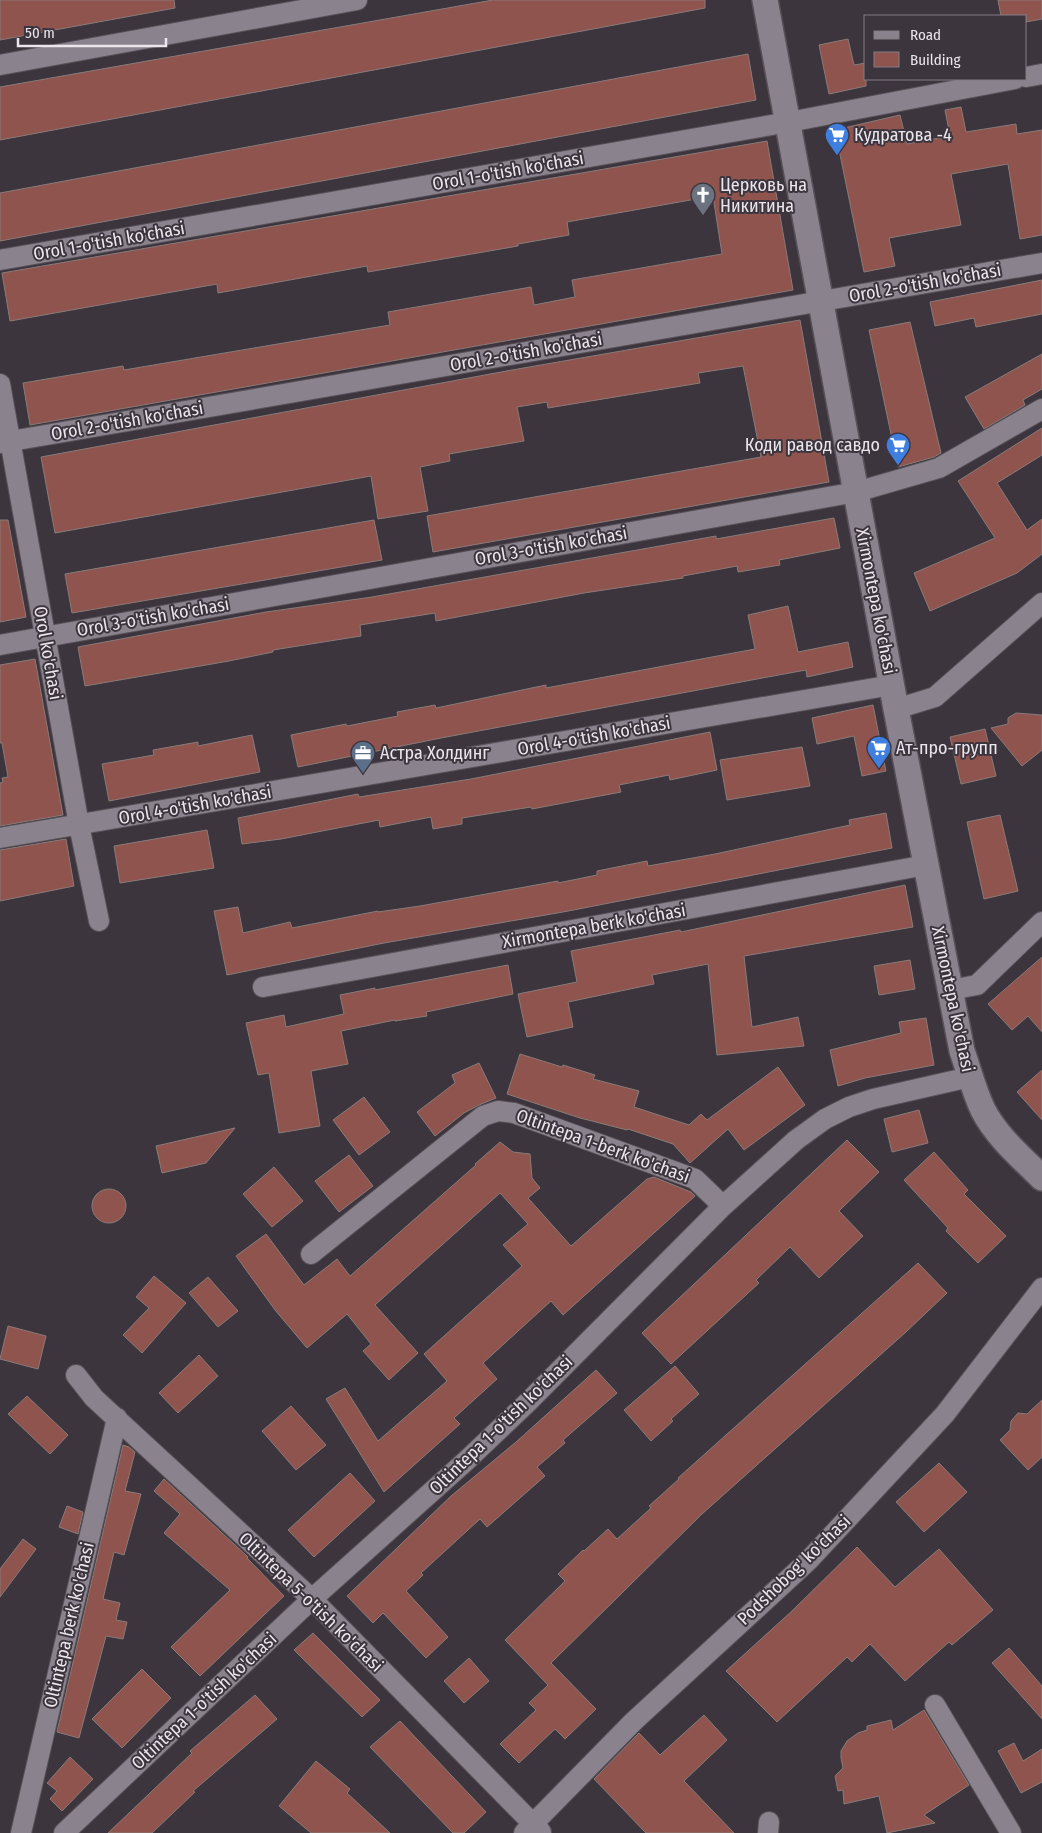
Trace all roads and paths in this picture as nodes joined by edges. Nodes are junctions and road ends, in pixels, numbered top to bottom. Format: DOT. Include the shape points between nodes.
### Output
graph roads {
  1 [pos="357,0"];
  2 [pos="765,0"];
  3 [pos="0,65"];
  4 [pos="1042,74"];
  5 [pos="1027,77"];
  6 [pos="1010,80"];
  7 [pos="789,122"];
  8 [pos="0,260"];
  9 [pos="1042,263"];
  10 [pos="820,301"];
  11 [pos="0,384"];
  12 [pos="1042,408"];
  13 [pos="5,442"];
  14 [pos="856,492"];
  15 [pos="1042,603"];
  16 [pos="44,636"];
  17 [pos="0,645"];
  18 [pos="894,697"];
  19 [pos="79,825"];
  20 [pos="0,838"];
  21 [pos="926,865"];
  22 [pos="99,921"];
  23 [pos="1042,922"];
  24 [pos="263,987"];
  25 [pos="950,990"];
  26 [pos="970,1077"];
  27 [pos="1042,1178"];
  28 [pos="723,1206"];
  29 [pos="311,1254"];
  30 [pos="1042,1288"];
  31 [pos="76,1375"];
  32 [pos="116,1418"];
  33 [pos="312,1600"];
  34 [pos="935,1705"];
  35 [pos="533,1830"];
  36 [pos="21,1833"];
  37 [pos="64,1833"];
  38 [pos="1011,1833"];
  1 -- 3 [label="street"];
  2 -- 7 [label="street, Xirmontepa ko'chasi"];
  4 -- 5 [label="street"];
  6 -- 7 [label="street, Orol 1-o'tish ko'chasi"];
  7 -- 8 [label="street, Orol 1-o'tish ko'chasi"];
  7 -- 10 [label="street, Xirmontepa ko'chasi"];
  9 -- 10 [label="street, Orol 2-o'tish ko'chasi"];
  10 -- 13 [label="street, Orol 2-o'tish ko'chasi"];
  10 -- 14 [label="street, Xirmontepa ko'chasi"];
  11 -- 13 [label="street, Orol ko'chasi"];
  12 -- 14 [label="street, Orol 3-o'tish ko'chasi" via="939,468"];
  13 -- 16 [label="street, Orol ko'chasi"];
  14 -- 16 [label="street, Orol 3-o'tish ko'chasi"];
  14 -- 18 [label="street, Xirmontepa ko'chasi"];
  15 -- 18 [label="street, Orol 4-o'tish ko'chasi" via="935,697"];
  16 -- 17 [label="street, Orol 3-o'tish ko'chasi"];
  16 -- 19 [label="street, Orol ko'chasi"];
  18 -- 19 [label="street, Orol 4-o'tish ko'chasi"];
  18 -- 21 [label="street, Xirmontepa ko'chasi"];
  19 -- 20 [label="street, Orol 4-o'tish ko'chasi"];
  19 -- 22 [label="street, Orol ko'chasi"];
  21 -- 24 [label="street, Xirmontepa berk ko'chasi"];
  21 -- 25 [label="street, Xirmontepa ko'chasi"];
  23 -- 25 [label="street" via="977,985"];
  25 -- 26 [label="street, Xirmontepa ko'chasi"];
  26 -- 27 [label="street, Xirmontepa ko'chasi" via="991,1124"];
  26 -- 28 [label="street, Oltintepa 1-o'tish ko'chasi" via="849,1106 796,1140"];
  28 -- 29 [label="street, Oltintepa 1-berk ko'chasi" via="694,1179 514,1113 498,1111 484,1116"];
  28 -- 33 [label="street, Oltintepa 1-o'tish ko'chasi" via="522,1409"];
  30 -- 35 [label="street, Podshobog' ko'chasi" via="945,1414 808,1561 634,1721"];
  31 -- 32 [label="street, Oltintepa 5-o'tish ko'chasi"];
  32 -- 33 [label="street, Oltintepa 5-o'tish ko'chasi"];
  32 -- 36 [label="street, Oltintepa berk ko'chasi"];
  33 -- 35 [label="street, Oltintepa 5-o'tish ko'chasi"];
  33 -- 37 [label="street, Oltintepa 1-o'tish ko'chasi"];
  34 -- 38 [label="street"];
}
